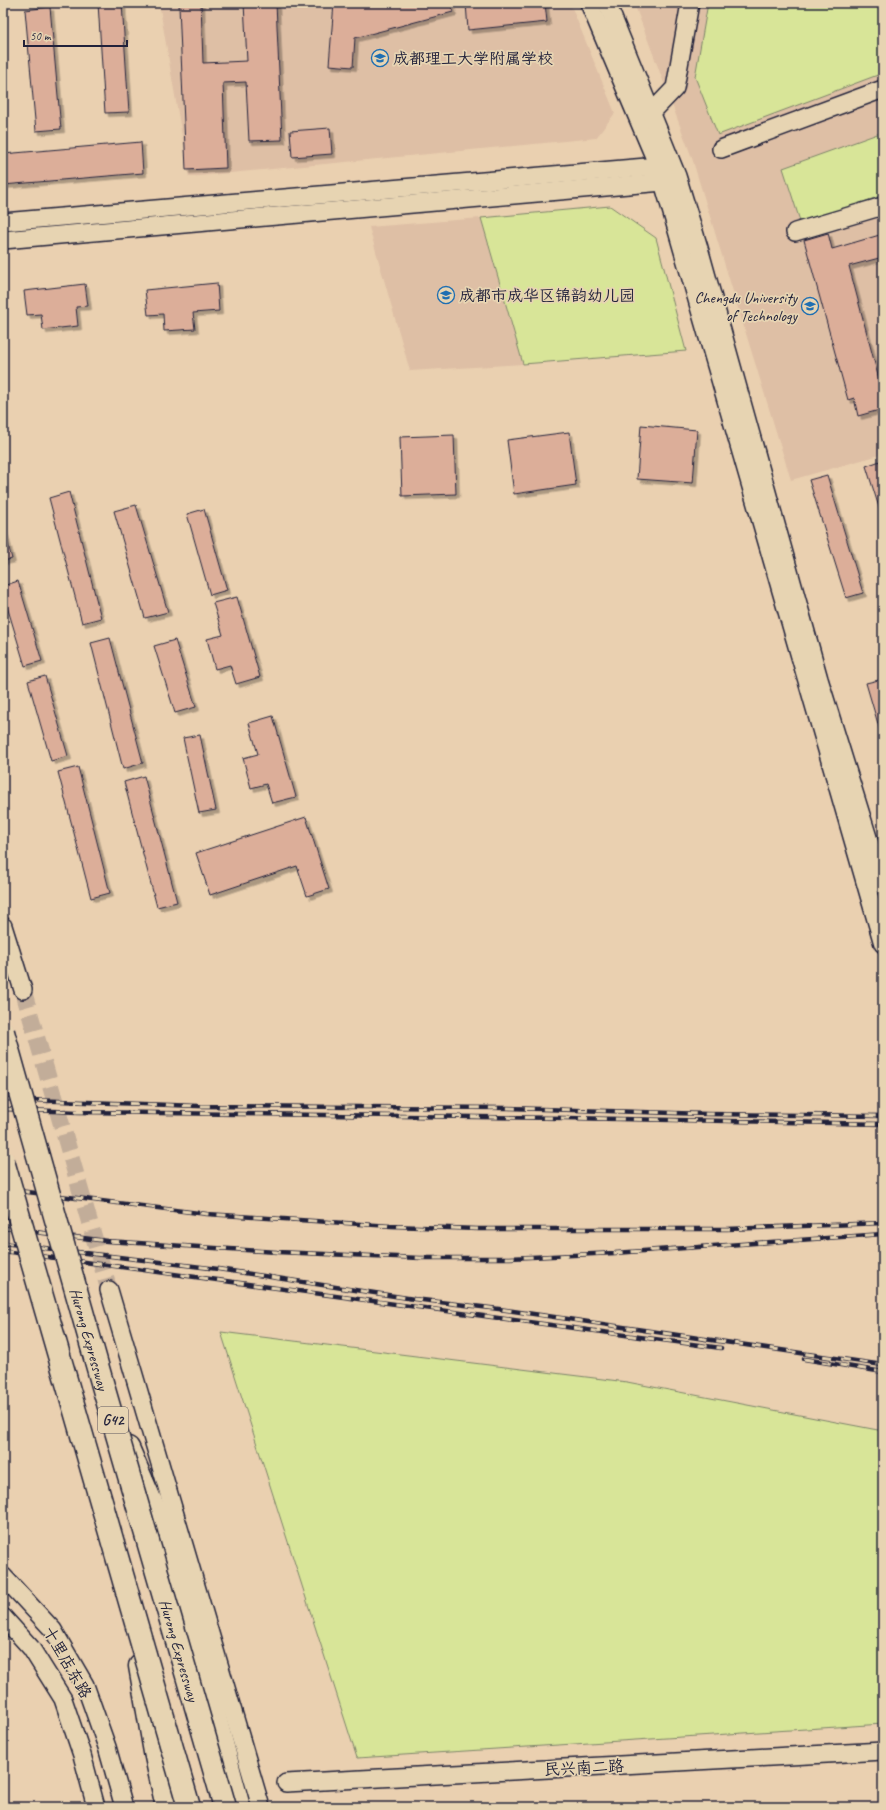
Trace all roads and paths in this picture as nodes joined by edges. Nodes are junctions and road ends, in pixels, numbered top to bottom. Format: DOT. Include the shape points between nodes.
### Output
graph roads {
  1 [pos="589,3"];
  2 [pos="607,3"];
  3 [pos="690,3"];
  4 [pos="883,89"];
  5 [pos="652,112"];
  6 [pos="721,149"];
  7 [pos="667,171"];
  8 [pos="883,206"];
  9 [pos="3,222"];
  10 [pos="795,232"];
  11 [pos="3,240"];
  12 [pos="883,886"];
  13 [pos="3,926"];
  14 [pos="883,944"];
  15 [pos="23,990"];
  16 [pos="3,1032"];
  17 [pos="3,1161"];
  18 [pos="109,1290"];
  19 [pos="105,1392"];
  20 [pos="3,1576"];
  21 [pos="129,1597"];
  22 [pos="3,1617"];
  23 [pos="883,1751"];
  24 [pos="286,1783"];
  25 [pos="123,1806"];
  26 [pos="96,1807"];
  27 [pos="167,1807"];
  28 [pos="189,1807"];
  29 [pos="225,1807"];
  30 [pos="239,1807"];
  31 [pos="261,1807"];
  1 -- 7 [label="street"];
  2 -- 5 [label="street"];
  3 -- 5 [label="street" via="675,88"];
  4 -- 6 [label="street"];
  5 -- 7 [label="street"];
  7 -- 9 [label="street"];
  7 -- 11 [label="street"];
  7 -- 12 [label="street" via="699,248 819,679"];
  7 -- 14 [label="street"];
  8 -- 10 [label="street"];
  13 -- 15 [label="street"];
  16 -- 19 [label="highway, Hurong Expressway / G42, bridge"];
  17 -- 21 [label="highway, G42, bridge"];
  18 -- 31 [label="street"];
  19 -- 29 [label="highway, Hurong Expressway / G42, bridge"];
  19 -- 30 [label="highway, bridge" via="168,1541"];
  20 -- 25 [label="street, 十里店东路" via="53,1630 85,1685 107,1747"];
  21 -- 27 [label="highway, bridge" via="155,1752"];
  21 -- 28 [label="highway, G42, bridge"];
  22 -- 26 [label="street, 十里店东路" via="31,1648 63,1699"];
  23 -- 24 [label="street, 民兴南二路"];
}
